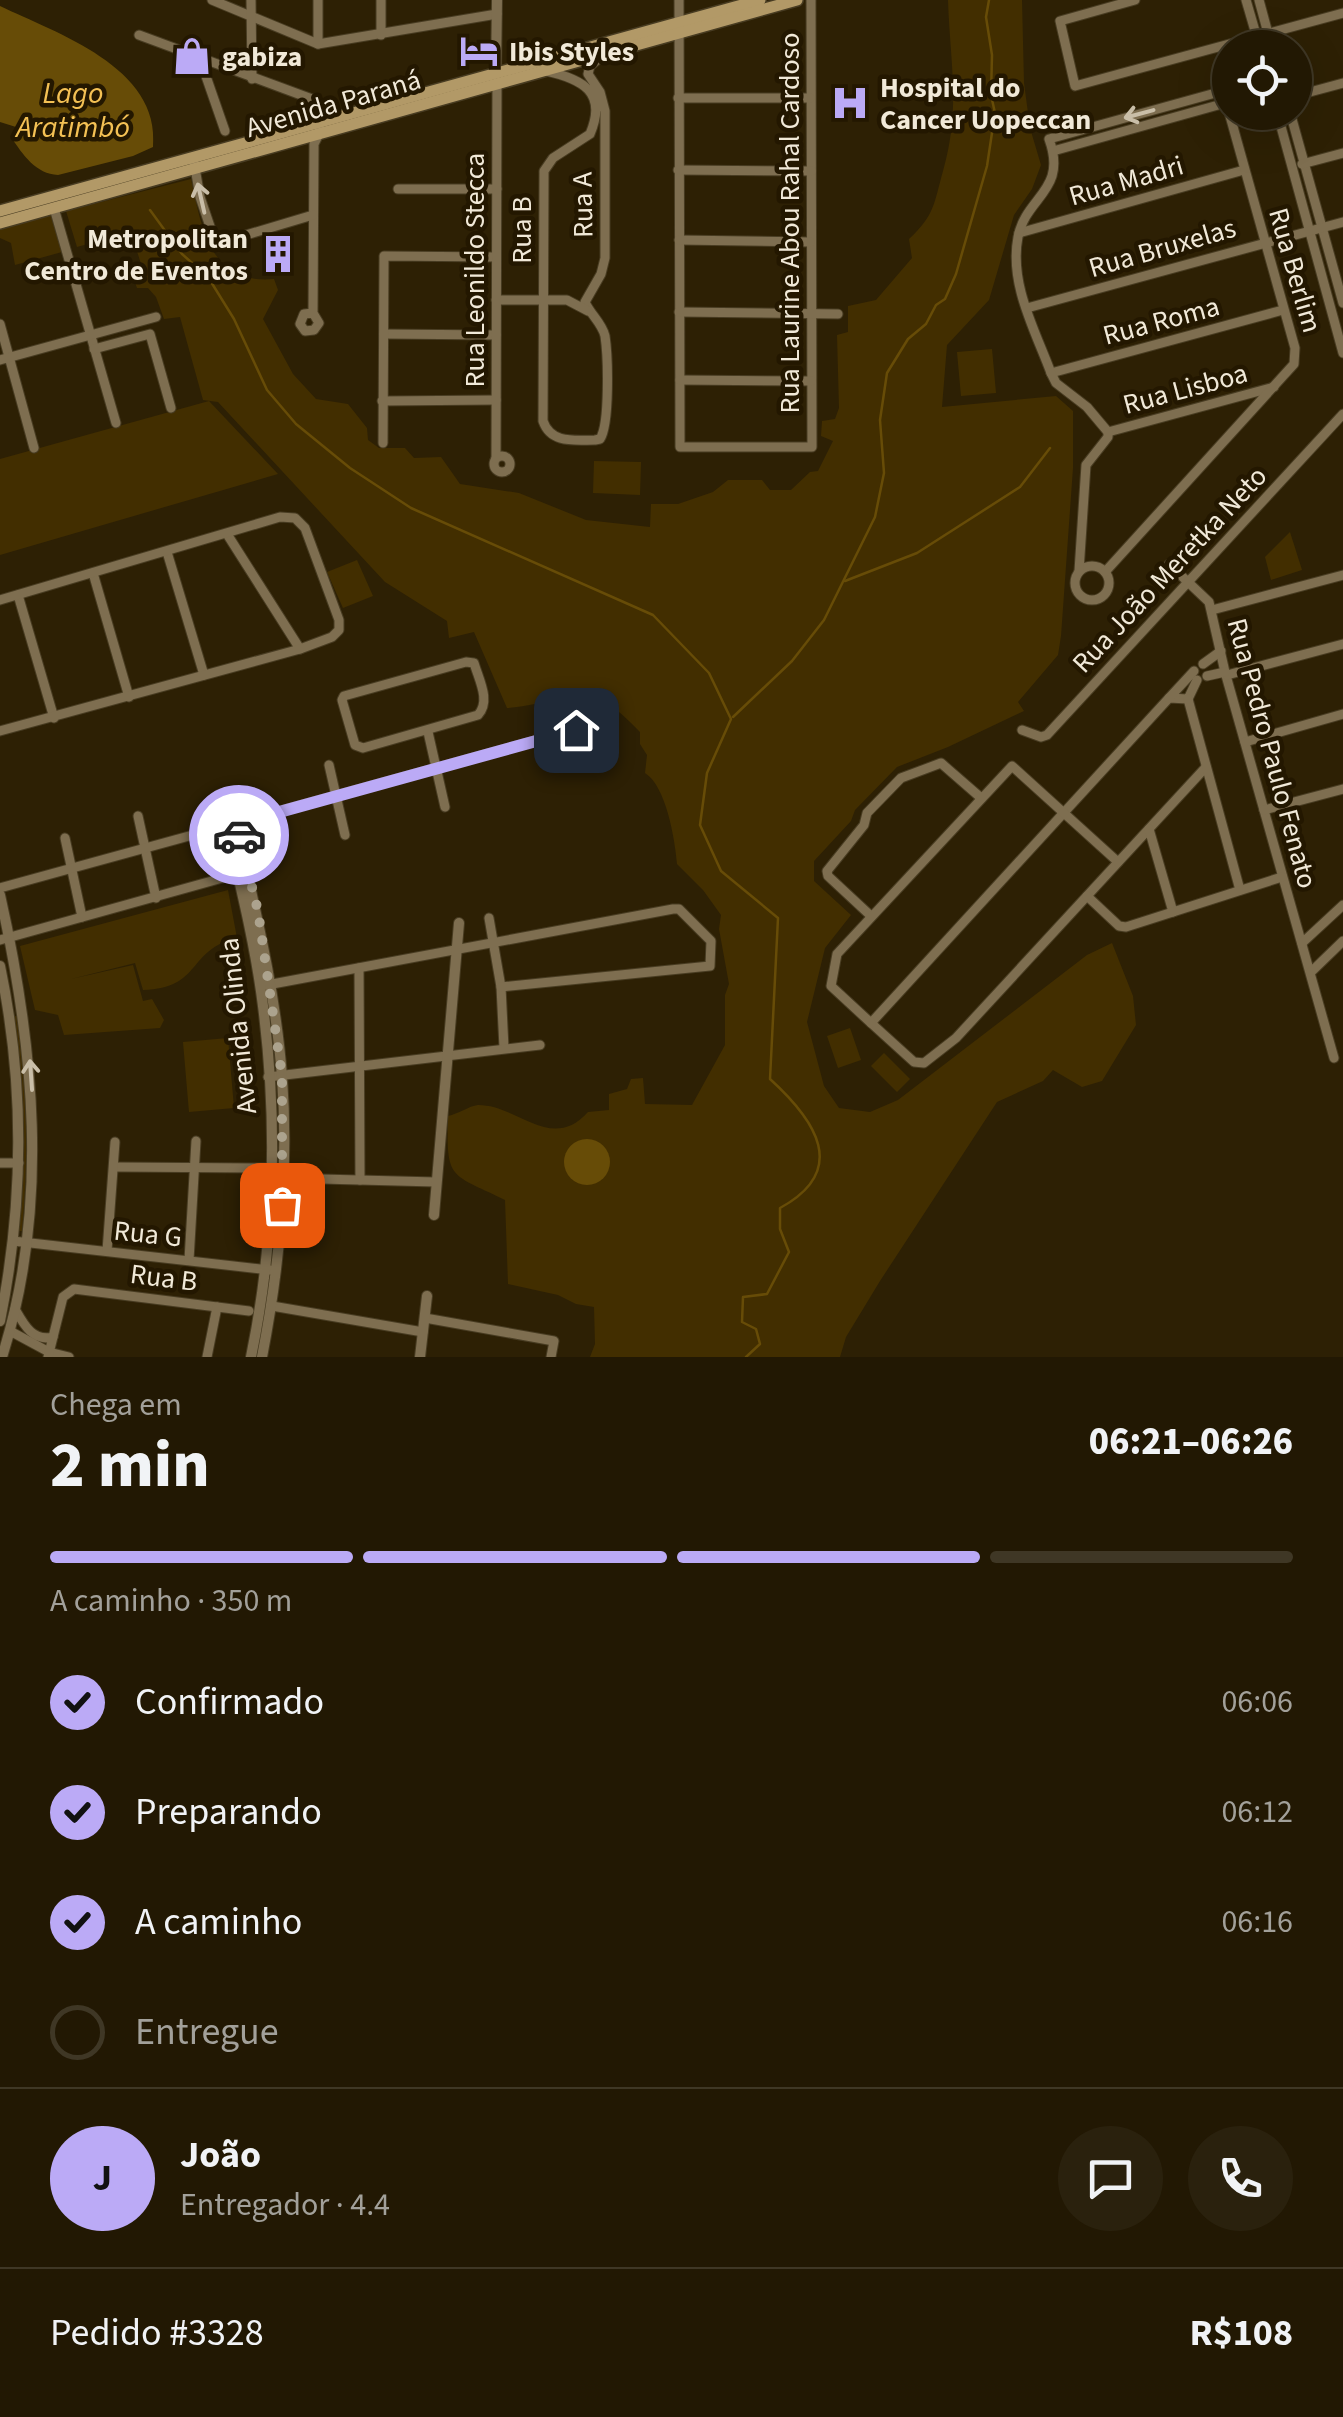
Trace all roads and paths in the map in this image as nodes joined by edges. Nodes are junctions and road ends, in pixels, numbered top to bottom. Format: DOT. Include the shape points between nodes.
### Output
graph roads {
  1 [pos="212,0"];
  2 [pos="251,0"];
  3 [pos="318,0"];
  4 [pos="381,0"];
  5 [pos="497,0"];
  6 [pos="678,0"];
  7 [pos="760,0"];
  8 [pos="796,0"];
  9 [pos="811,0"];
  10 [pos="1136,0"];
  11 [pos="1246,0"];
  12 [pos="1259,0"];
  13 [pos="1343,13"];
  14 [pos="497,14"];
  15 [pos="251,15"];
  16 [pos="679,27"];
  17 [pos="1255,30"];
  18 [pos="1267,30"];
  19 [pos="1282,30"];
  20 [pos="139,35"];
  21 [pos="381,35"];
  22 [pos="318,44"];
  23 [pos="606,53"];
  24 [pos="1212,53"];
  25 [pos="200,60"];
  26 [pos="543,70"];
  27 [pos="497,77"];
  28 [pos="252,79"];
  29 [pos="586,81"];
  30 [pos="1343,83"];
  31 [pos="1312,91"];
  32 [pos="1212,94"];
  33 [pos="678,98"];
  34 [pos="810,98"];
  35 [pos="1212,106"];
  36 [pos="319,127"];
  37 [pos="592,128"];
  38 [pos="1235,130"];
  39 [pos="1282,130"];
  40 [pos="1295,130"];
  41 [pos="225,132"];
  42 [pos="604,135"];
  43 [pos="1053,151"];
  44 [pos="1343,153"];
  45 [pos="194,162"];
  46 [pos="1304,164"];
  47 [pos="1292,167"];
  48 [pos="678,170"];
  49 [pos="1244,170"];
  50 [pos="811,171"];
  51 [pos="398,189"];
  52 [pos="497,189"];
  53 [pos="54,208"];
  54 [pos="0,211"];
  55 [pos="314,215"];
  56 [pos="1343,222"];
  57 [pos="0,223"];
  58 [pos="1322,227"];
  59 [pos="1309,230"];
  60 [pos="1019,233"];
  61 [pos="679,240"];
  62 [pos="1264,241"];
  63 [pos="810,242"];
  64 [pos="496,257"];
  65 [pos="591,287"];
  66 [pos="1328,298"];
  67 [pos="1342,298"];
  68 [pos="496,300"];
  69 [pos="544,300"];
  70 [pos="568,300"];
  71 [pos="1027,308"];
  72 [pos="1283,310"];
  73 [pos="590,312"];
  74 [pos="679,312"];
  75 [pos="313,313"];
  76 [pos="811,314"];
  77 [pos="838,314"];
  78 [pos="156,317"];
  79 [pos="0,324"];
  80 [pos="384,334"];
  81 [pos="90,335"];
  82 [pos="496,335"];
  83 [pos="94,350"];
  84 [pos="1343,353"];
  85 [pos="5,359"];
  86 [pos="1051,373"];
  87 [pos="680,380"];
  88 [pos="811,381"];
  89 [pos="1274,387"];
  90 [pos="496,400"];
  91 [pos="382,402"];
  92 [pos="172,408"];
  93 [pos="1343,414"];
  94 [pos="116,423"];
  95 [pos="1108,432"];
  96 [pos="561,440"];
  97 [pos="383,443"];
  98 [pos="34,448"];
  99 [pos="500,457"];
  100 [pos="227,534"];
  101 [pos="167,552"];
  102 [pos="1169,564"];
  103 [pos="1079,570"];
  104 [pos="1105,572"];
  105 [pos="93,573"];
  106 [pos="1343,575"];
  107 [pos="1188,582"];
  108 [pos="18,595"];
  109 [pos="0,600"];
  110 [pos="1212,610"];
  111 [pos="1343,644"];
  112 [pos="300,648"];
  113 [pos="1220,652"];
  114 [pos="1226,673"];
  115 [pos="1197,675"];
  116 [pos="204,676"];
  117 [pos="129,697"];
  118 [pos="1170,698"];
  119 [pos="1188,699"];
  120 [pos="1343,714"];
  121 [pos="54,718"];
  122 [pos="611,720"];
  123 [pos="1022,730"];
  124 [pos="0,731"];
  125 [pos="428,732"];
  126 [pos="1245,742"];
  127 [pos="329,765"];
  128 [pos="1206,767"];
  129 [pos="436,768"];
  130 [pos="1343,789"];
  131 [pos="336,796"];
  132 [pos="980,798"];
  133 [pos="445,807"];
  134 [pos="1264,810"];
  135 [pos="1065,814"];
  136 [pos="138,816"];
  137 [pos="231,825"];
  138 [pos="1149,828"];
  139 [pos="345,835"];
  140 [pos="65,838"];
  141 [pos="146,848"];
  142 [pos="1118,862"];
  143 [pos="73,868"];
  144 [pos="242,872"];
  145 [pos="1282,877"];
  146 [pos="1240,890"];
  147 [pos="0,892"];
  148 [pos="1087,896"];
  149 [pos="156,898"];
  150 [pos="1343,905"];
  151 [pos="1173,912"];
  152 [pos="871,916"];
  153 [pos="82,917"];
  154 [pos="489,918"];
  155 [pos="459,923"];
  156 [pos="5,939"];
  157 [pos="1343,940"];
  158 [pos="495,943"];
  159 [pos="1302,943"];
  160 [pos="456,950"];
  161 [pos="0,966"];
  162 [pos="359,968"];
  163 [pos="1311,972"];
  164 [pos="265,986"];
  165 [pos="501,987"];
  166 [pos="23,1008"];
  167 [pos="4,1011"];
  168 [pos="870,1023"];
  169 [pos="540,1045"];
  170 [pos="504,1048"];
  171 [pos="445,1055"];
  172 [pos="1334,1058"];
  173 [pos="362,1066"];
  174 [pos="282,1076"];
  175 [pos="268,1077"];
  176 [pos="277,1128"];
  177 [pos="196,1141"];
  178 [pos="115,1142"];
  179 [pos="0,1163"];
  180 [pos="19,1163"];
  181 [pos="114,1167"];
  182 [pos="195,1168"];
  183 [pos="272,1168"];
  184 [pos="283,1178"];
  185 [pos="360,1180"];
  186 [pos="436,1182"];
  187 [pos="434,1215"];
  188 [pos="19,1242"];
  189 [pos="107,1252"];
  190 [pos="189,1260"];
  191 [pos="272,1270"];
  192 [pos="427,1296"];
  193 [pos="272,1306"];
  194 [pos="217,1307"];
  195 [pos="248,1311"];
  196 [pos="425,1318"];
  197 [pos="11,1328"];
  198 [pos="424,1332"];
  199 [pos="53,1338"];
  200 [pos="260,1339"];
  201 [pos="48,1354"];
  202 [pos="2,1357"];
  203 [pos="68,1357"];
  204 [pos="207,1357"];
  205 [pos="251,1357"];
  206 [pos="262,1357"];
  207 [pos="420,1357"];
  208 [pos="550,1357"];
  1 -- 15 [label="street"];
  2 -- 15 [label="street"];
  3 -- 22 [label="street"];
  4 -- 21 [label="street"];
  5 -- 14 [label="street, Rua Leonildo Stecca"];
  6 -- 16 [label="street"];
  7 -- 16 [label="main road, Avenida Paraná"];
  8 -- 16 [label="main road, Avenida Paraná"];
  9 -- 34 [label="street, Rua Laurine Abou Rahal Cardoso"];
  10 -- 24 [label="street" via="1060,21 1075,86"];
  11 -- 17 [label="street"];
  12 -- 18 [label="street"];
  13 -- 19 [label="street"];
  14 -- 21 [label="street"];
  14 -- 27 [label="street, Rua Leonildo Stecca"];
  15 -- 22 [label="street"];
  15 -- 28 [label="street"];
  16 -- 23 [label="main road, Avenida Paraná"];
  16 -- 27 [label="main road, Avenida Paraná"];
  16 -- 33 [label="street"];
  20 -- 25 [label="street"];
  21 -- 22 [label="street"];
  23 -- 26 [label="main road, Avenida Paraná"];
  23 -- 29 [label="street" via="590,66"];
  25 -- 28 [label="street"];
  25 -- 41 [label="street"];
  26 -- 27 [label="main road, Avenida Paraná"];
  26 -- 29 [label="street"];
  27 -- 36 [label="main road, Avenida Paraná"];
  27 -- 52 [label="street, Rua Leonildo Stecca"];
  28 -- 36 [label="street" via="312,99"];
  29 -- 37 [label="street" via="596,105"];
  29 -- 42 [label="street, Rua A" via="604,103"];
  30 -- 31 [label="street"];
  32 -- 43 [label="street, one-way" via="1049,139"];
  33 -- 34 [label="street"];
  33 -- 48 [label="street"];
  34 -- 50 [label="street, Rua Laurine Abou Rahal Cardoso"];
  35 -- 43 [label="street"];
  36 -- 45 [label="main road, Avenida Paraná"];
  36 -- 55 [label="street"];
  37 -- 42 [label="street"];
  37 -- 69 [label="street, Rua B" via="544,170"];
  38 -- 49 [label="street, Rua Berlim"];
  39 -- 47 [label="street"];
  40 -- 46 [label="street"];
  42 -- 65 [label="street, Rua A" via="605,258"];
  43 -- 60 [label="street" via="1051,184"];
  44 -- 46 [label="street"];
  45 -- 53 [label="main road, Avenida Paraná"];
  45 -- 54 [label="main road, Avenida Paraná"];
  55 -- 45 [label="street, one-way" via="216,244"];
  46 -- 47 [label="street"];
  46 -- 58 [label="street"];
  47 -- 59 [label="street"];
  48 -- 50 [label="street"];
  48 -- 61 [label="street"];
  49 -- 60 [label="street, Rua Madri"];
  49 -- 62 [label="street, Rua Berlim"];
  50 -- 63 [label="street, Rua Laurine Abou Rahal Cardoso"];
  51 -- 52 [label="street"];
  52 -- 64 [label="street, Rua Leonildo Stecca"];
  53 -- 57 [label="main road, Avenida Paraná"];
  53 -- 81 [label="street"];
  55 -- 75 [label="street"];
  56 -- 58 [label="street, Rua Bruxelas"];
  58 -- 59 [label="street, Rua Bruxelas"];
  58 -- 67 [label="street"];
  59 -- 62 [label="street, Rua Bruxelas"];
  59 -- 66 [label="street"];
  60 -- 71 [label="street" via="1017,281"];
  61 -- 63 [label="street"];
  61 -- 74 [label="street"];
  62 -- 71 [label="street, Rua Bruxelas"];
  62 -- 72 [label="street, Rua Berlim"];
  63 -- 76 [label="street, Rua Laurine Abou Rahal Cardoso"];
  64 -- 68 [label="street, Rua Leonildo Stecca"];
  64 -- 80 [label="street" via="384,256"];
  65 -- 70 [label="street"];
  65 -- 73 [label="street, Rua A" via="585,302"];
  66 -- 67 [label="street"];
  66 -- 84 [label="street"];
  68 -- 69 [label="street"];
  68 -- 82 [label="street, Rua Leonildo Stecca"];
  69 -- 70 [label="street"];
  69 -- 96 [label="street, Rua B" via="543,421"];
  70 -- 73 [label="street"];
  71 -- 86 [label="street"];
  72 -- 86 [label="street, Rua Roma"];
  72 -- 89 [label="street, Rua Berlim" via="1296,357"];
  73 -- 96 [label="street, Rua A" via="604,336 605,431 595,440"];
  74 -- 76 [label="street"];
  74 -- 87 [label="street"];
  76 -- 77 [label="street"];
  76 -- 88 [label="street, Rua Laurine Abou Rahal Cardoso"];
  78 -- 81 [label="street"];
  79 -- 85 [label="street"];
  80 -- 82 [label="street"];
  80 -- 91 [label="street"];
  81 -- 83 [label="street"];
  81 -- 85 [label="street"];
  82 -- 90 [label="street, Rua Leonildo Stecca"];
  83 -- 92 [label="street" via="150,334"];
  83 -- 94 [label="street"];
  85 -- 98 [label="street"];
  86 -- 95 [label="street"];
  87 -- 88 [label="street"];
  87 -- 88 [label="street, Rua Laurine Abou Rahal Cardoso" via="680,447 812,447"];
  89 -- 95 [label="street, Rua Lisboa"];
  89 -- 104 [label="street, Rua Berlim"];
  90 -- 91 [label="street"];
  90 -- 99 [label="street, Rua Leonildo Stecca"];
  91 -- 97 [label="street"];
  93 -- 107 [label="street, Rua João Meretka Neto"];
  95 -- 103 [label="street" via="1086,465"];
  100 -- 101 [label="street"];
  100 -- 112 [label="street"];
  100 -- 112 [label="street" via="280,517 306,528 338,630"];
  101 -- 105 [label="street"];
  101 -- 116 [label="street"];
  102 -- 107 [label="street, Rua Pedro Paulo Fenato"];
  103 -- 104 [label="street"];
  103 -- 104 [label="street" via="1075,588 1088,600 1108,589"];
  105 -- 108 [label="street"];
  105 -- 117 [label="street"];
  106 -- 110 [label="street"];
  107 -- 110 [label="street, Rua Pedro Paulo Fenato"];
  107 -- 123 [label="street, Rua João Meretka Neto" via="1047,735"];
  108 -- 109 [label="street"];
  108 -- 121 [label="street"];
  110 -- 113 [label="street, Rua Pedro Paulo Fenato"];
  111 -- 114 [label="street"];
  112 -- 116 [label="street"];
  113 -- 114 [label="street, Rua Pedro Paulo Fenato"];
  113 -- 115 [label="street"];
  114 -- 115 [label="street"];
  114 -- 126 [label="street, Rua Pedro Paulo Fenato"];
  115 -- 118 [label="street"];
  115 -- 119 [label="street"];
  116 -- 117 [label="street"];
  117 -- 121 [label="street"];
  118 -- 119 [label="street"];
  118 -- 135 [label="street"];
  119 -- 128 [label="street"];
  120 -- 126 [label="street"];
  121 -- 124 [label="street"];
  122 -- 129 [label="street"];
  125 -- 125 [label="street" via="483,710 474,664 342,700 359,748"];
  125 -- 129 [label="street"];
  126 -- 134 [label="street, Rua Pedro Paulo Fenato"];
  127 -- 131 [label="street"];
  128 -- 138 [label="street"];
  128 -- 146 [label="street"];
  129 -- 131 [label="street"];
  129 -- 133 [label="street"];
  130 -- 134 [label="street"];
  131 -- 137 [label="street"];
  131 -- 139 [label="street"];
  132 -- 135 [label="street" via="1012,766"];
  132 -- 152 [label="street"];
  132 -- 152 [label="street" via="936,763 901,778 867,813 827,870"];
  134 -- 145 [label="street, Rua Pedro Paulo Fenato"];
  135 -- 142 [label="street"];
  135 -- 168 [label="street"];
  136 -- 141 [label="street"];
  137 -- 141 [label="street"];
  137 -- 144 [label="street, Avenida Olinda"];
  138 -- 142 [label="street"];
  138 -- 151 [label="street"];
  140 -- 143 [label="street"];
  141 -- 143 [label="street"];
  141 -- 149 [label="street"];
  142 -- 148 [label="street"];
  143 -- 147 [label="street"];
  143 -- 153 [label="street"];
  144 -- 149 [label="street"];
  144 -- 164 [label="street, Avenida Olinda"];
  145 -- 146 [label="street"];
  145 -- 159 [label="street, Rua Pedro Paulo Fenato"];
  146 -- 151 [label="street"];
  147 -- 156 [label="street"];
  148 -- 151 [label="street" via="1119,926"];
  148 -- 168 [label="street" via="956,1038 924,1063 914,1062"];
  149 -- 153 [label="street"];
  150 -- 159 [label="street"];
  152 -- 168 [label="street" via="837,954 830,986"];
  153 -- 156 [label="street"];
  154 -- 158 [label="street"];
  155 -- 160 [label="street"];
  156 -- 166 [label="street"];
  157 -- 163 [label="street"];
  158 -- 160 [label="street"];
  158 -- 165 [label="street"];
  158 -- 165 [label="street" via="673,908 711,941 710,966"];
  159 -- 163 [label="street, Rua Pedro Paulo Fenato"];
  160 -- 162 [label="street"];
  160 -- 171 [label="street"];
  161 -- 167 [label="street"];
  162 -- 164 [label="street"];
  162 -- 173 [label="street"];
  163 -- 172 [label="street, Rua Pedro Paulo Fenato"];
  164 -- 174 [label="street, Avenida Olinda"];
  164 -- 175 [label="street, Avenida Olinda"];
  165 -- 170 [label="street"];
  166 -- 167 [label="street"];
  188 -- 166 [label="street, one-way" via="30,1192 32,1094"];
  167 -- 180 [label="street" via="18,1085"];
  169 -- 170 [label="street"];
  170 -- 171 [label="street"];
  171 -- 173 [label="street"];
  171 -- 186 [label="street"];
  173 -- 174 [label="street"];
  173 -- 185 [label="street"];
  174 -- 175 [label="street"];
  174 -- 176 [label="street, Avenida Olinda"];
  175 -- 176 [label="street, Avenida Olinda"];
  176 -- 183 [label="street, Avenida Olinda"];
  176 -- 184 [label="street, Avenida Olinda"];
  177 -- 182 [label="street"];
  178 -- 181 [label="street"];
  179 -- 180 [label="street"];
  180 -- 188 [label="street"];
  181 -- 182 [label="street"];
  181 -- 189 [label="street"];
  182 -- 183 [label="street"];
  182 -- 190 [label="street"];
  183 -- 191 [label="street, Avenida Olinda"];
  184 -- 185 [label="street"];
  184 -- 191 [label="street, Avenida Olinda"];
  185 -- 186 [label="street"];
  186 -- 187 [label="street"];
  188 -- 189 [label="street, Rua G"];
  188 -- 197 [label="street"];
  188 -- 197 [label="street"];
  189 -- 190 [label="street, Rua G"];
  190 -- 191 [label="street, Rua G"];
  191 -- 193 [label="street, Avenida Olinda"];
  191 -- 200 [label="street, Avenida Olinda"];
  192 -- 196 [label="street"];
  193 -- 198 [label="street"];
  193 -- 200 [label="street, Avenida Olinda"];
  194 -- 195 [label="street, Rua B"];
  194 -- 199 [label="street, Rua B" via="74,1288 63,1297"];
  194 -- 204 [label="street"];
  196 -- 198 [label="street"];
  196 -- 208 [label="street" via="554,1341"];
  197 -- 199 [label="street"];
  197 -- 201 [label="street"];
  197 -- 202 [label="street"];
  198 -- 207 [label="street"];
  199 -- 201 [label="street"];
  200 -- 205 [label="street, Avenida Olinda"];
  200 -- 206 [label="street, Avenida Olinda"];
  201 -- 203 [label="street"];
}
